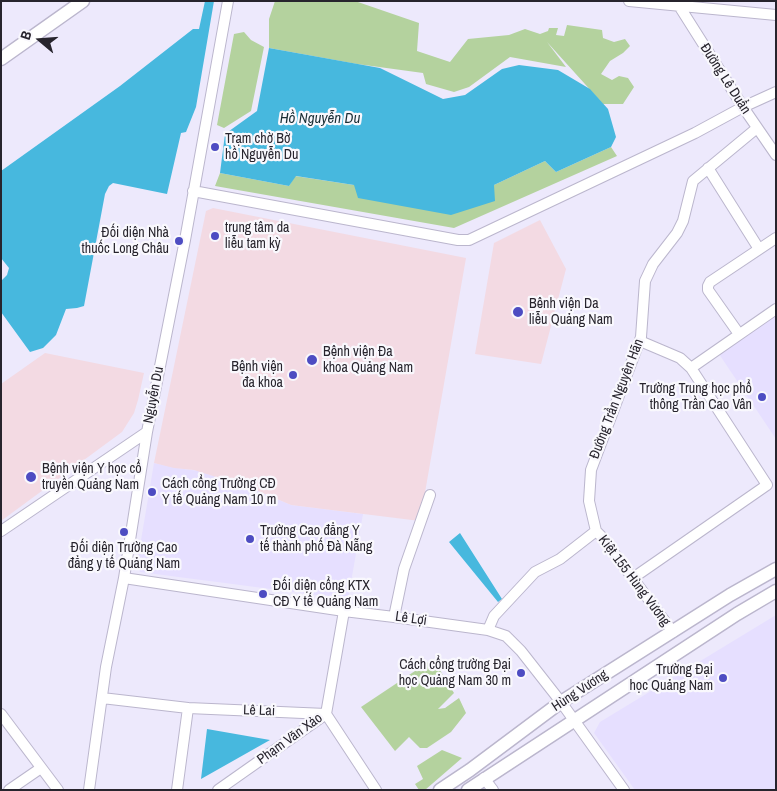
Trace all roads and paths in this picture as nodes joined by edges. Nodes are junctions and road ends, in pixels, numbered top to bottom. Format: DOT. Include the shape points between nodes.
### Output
graph roads {
  1 [pos="83,1"];
  2 [pos="228,1"];
  3 [pos="629,1"];
  4 [pos="678,4"];
  5 [pos="736,6"];
  6 [pos="776,16"];
  7 [pos="1,59"];
  8 [pos="776,92"];
  9 [pos="743,107"];
  10 [pos="757,128"];
  11 [pos="776,155"];
  12 [pos="708,168"];
  13 [pos="193,191"];
  14 [pos="776,238"];
  15 [pos="759,249"];
  16 [pos="776,309"];
  17 [pos="739,334"];
  18 [pos="640,341"];
  19 [pos="691,368"];
  20 [pos="147,432"];
  21 [pos="772,486"];
  22 [pos="430,495"];
  23 [pos="1,531"];
  24 [pos="596,531"];
  25 [pos="776,569"];
  26 [pos="124,578"];
  27 [pos="633,578"];
  28 [pos="776,591"];
  29 [pos="344,611"];
  30 [pos="394,617"];
  31 [pos="488,630"];
  32 [pos="673,632"];
  33 [pos="102,698"];
  34 [pos="561,702"];
  35 [pos="188,708"];
  36 [pos="1,714"];
  37 [pos="326,714"];
  38 [pos="576,720"];
  39 [pos="41,768"];
  40 [pos="484,778"];
  41 [pos="9,790"];
  42 [pos="58,790"];
  43 [pos="88,790"];
  44 [pos="176,790"];
  45 [pos="218,790"];
  46 [pos="376,790"];
  47 [pos="440,790"];
  48 [pos="468,790"];
  49 [pos="493,790"];
  50 [pos="624,790"];
  1 -- 7 [label="main road"];
  2 -- 13 [label="street, Nguyễn Du"];
  3 -- 4 [label="street"];
  4 -- 5 [label="street"];
  4 -- 9 [label="street, Đường Lê Duẩn"];
  5 -- 6 [label="street"];
  8 -- 9 [label="street"];
  9 -- 10 [label="street, Đường Lê Duẩn"];
  9 -- 13 [label="street" via="469,240"];
  10 -- 11 [label="street, Đường Lê Duẩn"];
  10 -- 12 [label="street, Đường Trần Nguyên Hãn"];
  12 -- 15 [label="street"];
  12 -- 18 [label="street, Đường Trần Nguyên Hãn" via="693,181 683,221 645,281"];
  13 -- 20 [label="street, Nguyễn Du"];
  14 -- 15 [label="street"];
  15 -- 17 [label="street" via="708,286"];
  16 -- 17 [label="street"];
  17 -- 19 [label="street"];
  18 -- 19 [label="street" via="680,358"];
  18 -- 24 [label="street, Đường Trần Nguyên Hãn" via="591,470 589,501"];
  19 -- 21 [label="street"];
  20 -- 23 [label="street"];
  20 -- 26 [label="street, Nguyễn Du"];
  21 -- 27 [label="street"];
  22 -- 30 [label="street" via="404,569"];
  24 -- 27 [label="street, Kiệt 155 Hùng Vương"];
  24 -- 31 [label="street" via="560,559 535,572 494,616"];
  25 -- 32 [label="main road, Hùng Vương"];
  26 -- 29 [label="street, Lê Lợi"];
  26 -- 33 [label="street, Nguyễn Du"];
  27 -- 32 [label="street, Kiệt 155 Hùng Vương"];
  28 -- 38 [label="main road, Hùng Vương"];
  29 -- 30 [label="street, Lê Lợi"];
  29 -- 37 [label="street, Phạm Văn Xảo"];
  30 -- 31 [label="street, Lê Lợi"];
  31 -- 34 [label="street, Lê Lợi" via="506,636 522,651"];
  32 -- 34 [label="main road, Hùng Vương"];
  33 -- 35 [label="street, Lê Lai"];
  33 -- 43 [label="street, Nguyễn Du"];
  34 -- 38 [label="street, Lê Lợi"];
  34 -- 47 [label="main road, Hùng Vương"];
  35 -- 37 [label="street, Lê Lai"];
  35 -- 44 [label="street"];
  36 -- 39 [label="street"];
  37 -- 45 [label="street, Phạm Văn Xảo"];
  37 -- 46 [label="street"];
  38 -- 40 [label="main road, Hùng Vương"];
  38 -- 50 [label="street, Lê Lợi"];
  39 -- 41 [label="street"];
  39 -- 42 [label="street"];
  40 -- 48 [label="main road, Hùng Vương"];
  40 -- 49 [label="street"];
}
